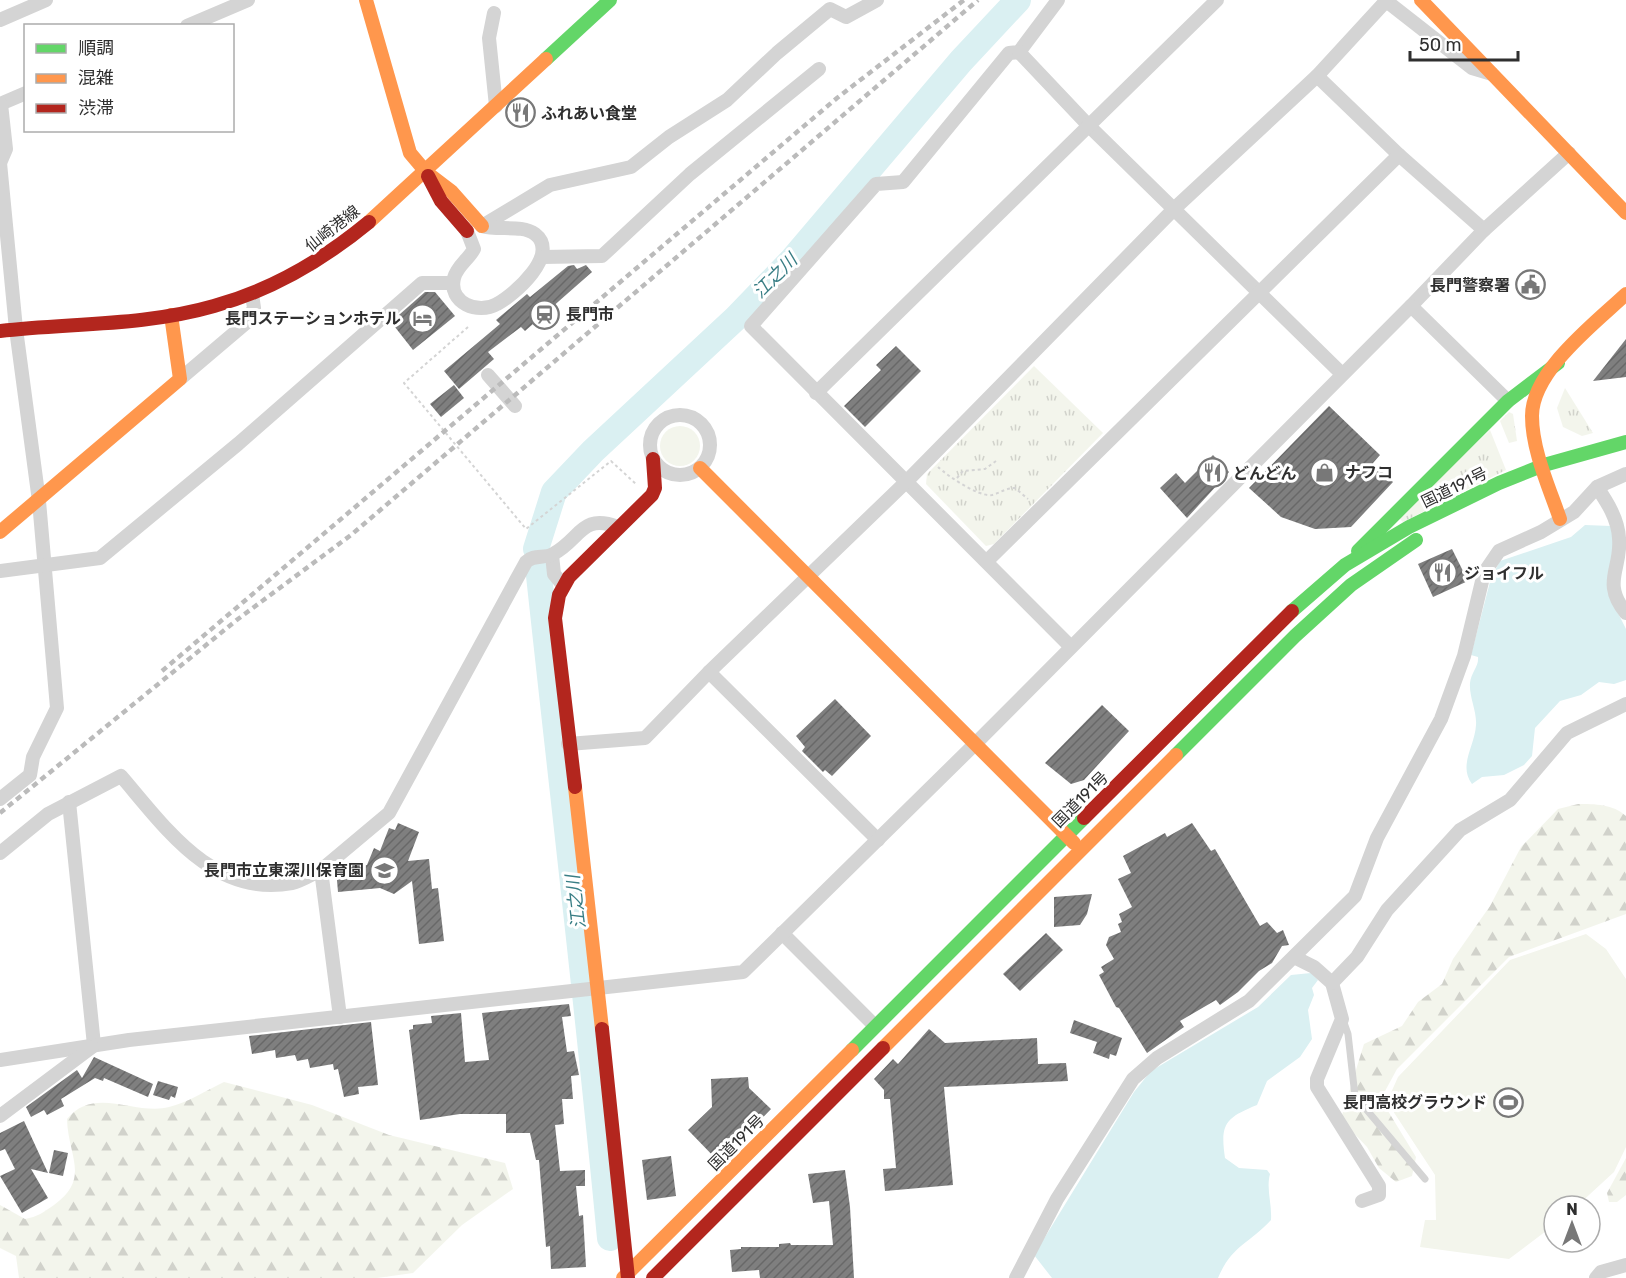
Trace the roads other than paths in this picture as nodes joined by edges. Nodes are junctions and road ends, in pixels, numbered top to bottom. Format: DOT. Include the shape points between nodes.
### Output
graph roads {
  1 [pos="46,0"];
  2 [pos="248,0"];
  3 [pos="366,0"];
  4 [pos="610,0"];
  5 [pos="877,0"];
  6 [pos="1058,0"];
  7 [pos="1217,0"];
  8 [pos="1386,0"];
  9 [pos="1421,0"];
  10 [pos="494,13"];
  11 [pos="0,20"];
  12 [pos="192,24"];
  13 [pos="1019,52"];
  14 [pos="819,69"];
  15 [pos="1494,75"];
  16 [pos="1317,76"];
  17 [pos="24,94"];
  18 [pos="1,104"];
  19 [pos="496,106"];
  20 [pos="1089,126"];
  21 [pos="1569,153"];
  22 [pos="1399,155"];
  23 [pos="0,163"];
  24 [pos="426,172"];
  25 [pos="1175,208"];
  26 [pos="1626,213"];
  27 [pos="482,226"];
  28 [pos="1484,230"];
  29 [pos="467,231"];
  30 [pos="542,257"];
  31 [pos="453,283"];
  32 [pos="1258,293"];
  33 [pos="252,294"];
  34 [pos="1626,294"];
  35 [pos="1411,306"];
  36 [pos="171,315"];
  37 [pos="16,329"];
  38 [pos="0,331"];
  39 [pos="1558,363"];
  40 [pos="1341,373"];
  41 [pos="488,375"];
  42 [pos="180,379"];
  43 [pos="816,393"];
  44 [pos="1508,401"];
  45 [pos="515,406"];
  46 [pos="1626,442"];
  47 [pos="1626,455"];
  48 [pos="653,459"];
  49 [pos="700,468"];
  50 [pos="1546,472"];
  51 [pos="1626,474"];
  52 [pos="907,481"];
  53 [pos="1597,487"];
  54 [pos="1526,488"];
  55 [pos="39,501"];
  56 [pos="1494,502"];
  57 [pos="1560,519"];
  58 [pos="618,527"];
  59 [pos="0,532"];
  60 [pos="552,555"];
  61 [pos="987,561"];
  62 [pos="1345,565"];
  63 [pos="45,567"];
  64 [pos="0,571"];
  65 [pos="809,576"];
  66 [pos="563,585"];
  67 [pos="1626,613"];
  68 [pos="1071,647"];
  69 [pos="709,672"];
  70 [pos="1626,704"];
  71 [pos="976,743"];
  72 [pos="568,744"];
  73 [pos="0,799"];
  74 [pos="69,802"];
  75 [pos="1067,835"];
  76 [pos="878,840"];
  77 [pos="1081,851"];
  78 [pos="0,853"];
  79 [pos="321,870"];
  80 [pos="782,933"];
  81 [pos="1294,957"];
  82 [pos="1332,983"];
  83 [pos="598,988"];
  84 [pos="340,1017"];
  85 [pos="1342,1019"];
  86 [pos="875,1026"];
  87 [pos="94,1046"];
  88 [pos="0,1059"];
  89 [pos="0,1116"];
  90 [pos="1425,1179"];
  91 [pos="1362,1201"];
  92 [pos="1626,1265"];
  93 [pos="626,1277"];
  94 [pos="653,1278"];
  95 [pos="1016,1278"];
  96 [pos="1596,1278"];
  1 -- 11 [label="street"];
  2 -- 12 [label="street"];
  3 -- 24 [label="main road" via="410,153"];
  4 -- 19 [label="main road, 仙崎港線"];
  5 -- 27 [label="street" via="846,17 830,9 727,100 631,167 550,185"];
  6 -- 13 [label="street"];
  7 -- 20 [label="street"];
  8 -- 15 [label="street" via="1472,68"];
  8 -- 16 [label="street"];
  9 -- 15 [label="main road"];
  10 -- 19 [label="street" via="489,38"];
  13 -- 20 [label="street"];
  13 -- 43 [label="street" via="1009,53 903,182 876,184 751,326"];
  14 -- 30 [label="street" via="690,174 602,256"];
  15 -- 21 [label="main road"];
  16 -- 22 [label="street"];
  16 -- 25 [label="street"];
  17 -- 18 [label="street"];
  18 -- 23 [label="street" via="6,149"];
  19 -- 24 [label="main road, 仙崎港線"];
  20 -- 25 [label="street"];
  20 -- 43 [label="street"];
  21 -- 26 [label="main road"];
  21 -- 28 [label="street"];
  22 -- 28 [label="street"];
  22 -- 32 [label="street"];
  23 -- 37 [label="street"];
  24 -- 27 [label="main road" via="451,191"];
  24 -- 29 [label="main road" via="441,201"];
  24 -- 33 [label="main road, 仙崎港線" via="332,252"];
  25 -- 32 [label="street"];
  25 -- 52 [label="street"];
  27 -- 30 [label="street" via="530,231 540,240"];
  28 -- 35 [label="street"];
  29 -- 31 [label="street" via="474,249 457,270"];
  30 -- 31 [label="street" via="538,268 497,304 486,308 460,302"];
  31 -- 63 [label="street" via="422,283 100,558"];
  32 -- 40 [label="street"];
  32 -- 61 [label="street"];
  33 -- 36 [label="main road, 仙崎港線"];
  33 -- 42 [label="street" via="254,308 246,323"];
  34 -- 39 [label="main road"];
  35 -- 40 [label="street"];
  35 -- 44 [label="street"];
  36 -- 37 [label="main road, 仙崎港線"];
  36 -- 42 [label="main road"];
  37 -- 38 [label="main road, 仙崎港線"];
  37 -- 55 [label="street"];
  39 -- 44 [label="main road"];
  39 -- 50 [label="main road" via="1541,385 1532,414"];
  40 -- 68 [label="street"];
  41 -- 45 [label="street"];
  42 -- 55 [label="main road"];
  43 -- 52 [label="street"];
  44 -- 62 [label="main road"];
  46 -- 50 [label="main road, 国道191号"];
  47 -- 50 [label="main road, 国道191号"];
  48 -- 49 [label="street" via="676,475"];
  48 -- 49 [label="street" via="650,446 654,430 666,419 683,416 698,422 708,436 709,453"];
  48 -- 58 [label="main road" via="652,495"];
  49 -- 65 [label="main road"];
  50 -- 54 [label="main road, 国道191号"];
  50 -- 57 [label="main road"];
  50 -- 62 [label="main road, 国道191号" via="1445,509"];
  51 -- 53 [label="street"];
  52 -- 61 [label="street"];
  52 -- 65 [label="street"];
  53 -- 57 [label="street" via="1574,512"];
  53 -- 67 [label="street" via="1618,529 1613,589"];
  55 -- 59 [label="main road"];
  55 -- 63 [label="street"];
  56 -- 77 [label="main road, 国道191号" via="1414,541 1351,585"];
  57 -- 81 [label="street" via="1499,550 1490,561 1464,656 1441,719 1377,838 1355,896"];
  58 -- 60 [label="street" via="593,522"];
  58 -- 66 [label="main road"];
  60 -- 66 [label="street" via="554,574"];
  60 -- 79 [label="street" via="532,557 526,562 389,813"];
  61 -- 68 [label="street"];
  62 -- 75 [label="main road, 国道191号" via="1283,619"];
  63 -- 64 [label="street"];
  63 -- 73 [label="street" via="57,708 33,756 30,775"];
  65 -- 69 [label="street"];
  65 -- 71 [label="main road"];
  66 -- 72 [label="main road" via="555,618"];
  68 -- 71 [label="street"];
  69 -- 72 [label="street" via="645,738"];
  69 -- 76 [label="street"];
  70 -- 82 [label="street" via="1567,733 1510,800 1460,830 1387,910 1357,957"];
  71 -- 75 [label="main road"];
  71 -- 76 [label="street"];
  72 -- 83 [label="main road"];
  74 -- 78 [label="street"];
  74 -- 79 [label="street" via="121,776 177,842 222,874 247,884 265,885 293,883"];
  74 -- 87 [label="street"];
  75 -- 77 [label="main road"];
  75 -- 86 [label="main road, 国道191号"];
  76 -- 80 [label="street"];
  77 -- 94 [label="main road, 国道191号"];
  79 -- 84 [label="street"];
  80 -- 83 [label="street" via="743,972"];
  80 -- 86 [label="street"];
  81 -- 82 [label="street" via="1314,967"];
  81 -- 95 [label="street" via="1249,1001 1157,1058 1133,1079 1057,1199"];
  82 -- 85 [label="street"];
  83 -- 84 [label="street"];
  83 -- 93 [label="main road"];
  84 -- 87 [label="street"];
  85 -- 90 [label="lane" via="1348,1034 1355,1096"];
  85 -- 91 [label="street" via="1317,1087 1379,1186 1379,1195"];
  86 -- 93 [label="main road, 国道191号"];
  87 -- 88 [label="street"];
  87 -- 89 [label="street"];
  92 -- 96 [label="street" via="1601,1272"];
}
